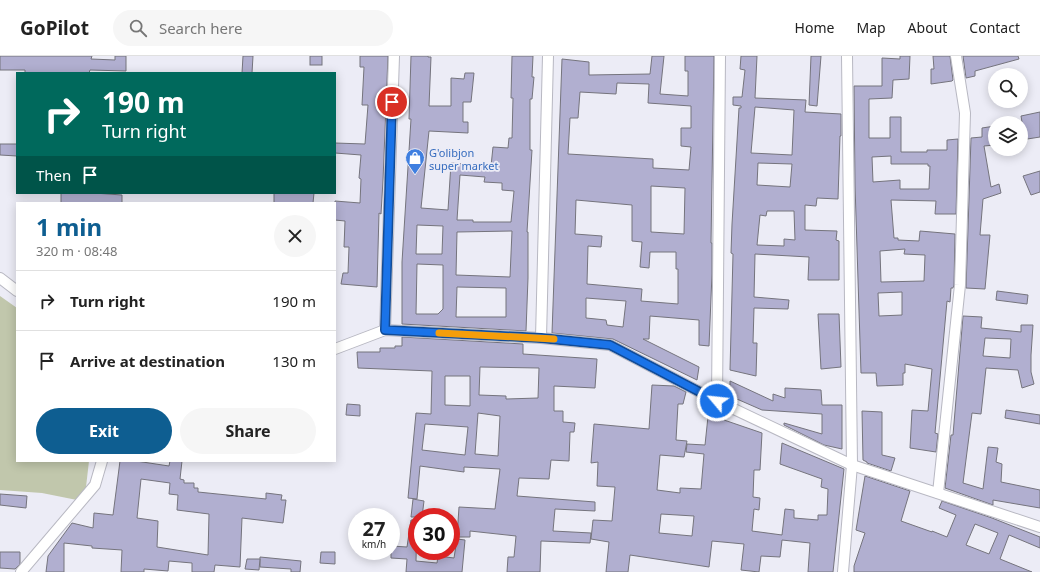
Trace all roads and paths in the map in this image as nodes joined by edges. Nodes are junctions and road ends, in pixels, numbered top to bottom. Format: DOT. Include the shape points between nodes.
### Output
graph roads {
  1 [pos="394,56"];
  2 [pos="548,56"];
  3 [pos="720,56"];
  4 [pos="847,56"];
  5 [pos="956,56"];
  6 [pos="0,278"];
  7 [pos="16,290"];
  8 [pos="385,330"];
  9 [pos="541,338"];
  10 [pos="336,349"];
  11 [pos="717,401"];
  12 [pos="102,462"];
  13 [pos="852,465"];
  14 [pos="938,493"];
  15 [pos="1040,527"];
  16 [pos="21,572"];
  17 [pos="843,572"];
  1 -- 8 [label="street"];
  2 -- 9 [label="street"];
  3 -- 11 [label="street"];
  4 -- 13 [label="street"];
  5 -- 14 [label="street" via="965,113 960,285"];
  6 -- 7 [label="street"];
  8 -- 9 [label="street"];
  8 -- 10 [label="street"];
  9 -- 11 [label="street" via="610,345"];
  11 -- 13 [label="street"];
  12 -- 16 [label="street" via="95,485"];
  13 -- 14 [label="street"];
  13 -- 17 [label="street"];
  14 -- 15 [label="street"];
}
